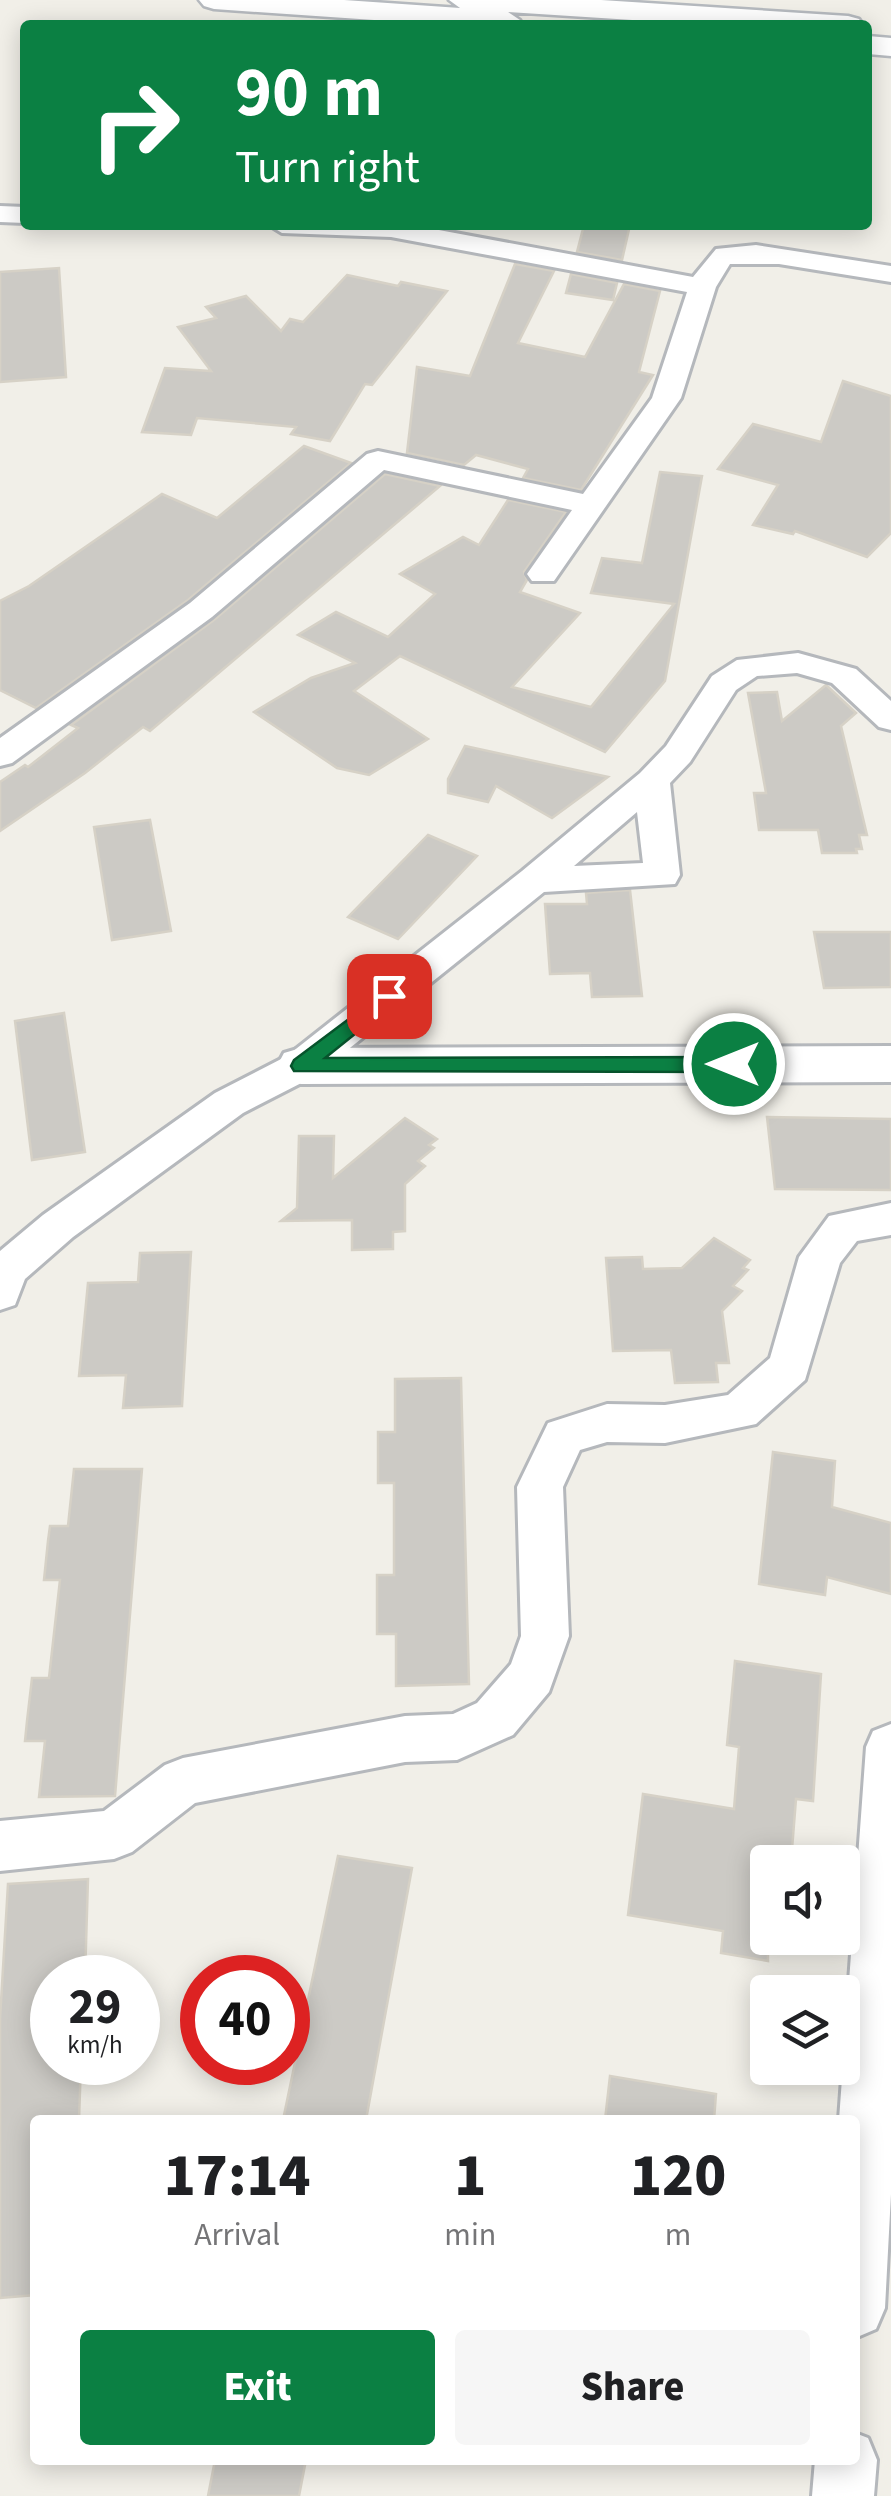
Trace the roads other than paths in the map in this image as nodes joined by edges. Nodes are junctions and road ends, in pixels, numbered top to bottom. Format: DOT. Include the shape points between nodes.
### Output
graph roads {
  1 [pos="214,0"];
  2 [pos="464,0"];
  3 [pos="501,20"];
  4 [pos="771,20"];
  5 [pos="396,230"];
  6 [pos="891,274"];
  7 [pos="702,286"];
  8 [pos="591,506"];
  9 [pos="543,574"];
  10 [pos="891,719"];
  11 [pos="0,755"];
  12 [pos="652,781"];
  13 [pos="535,880"];
  14 [pos="891,1064"];
  15 [pos="301,1066"];
  16 [pos="891,1219"];
  17 [pos="0,1293"];
  18 [pos="891,1746"];
  19 [pos="0,1846"];
  20 [pos="883,1988"];
  21 [pos="860,2251"];
  22 [pos="846,2465"];
  23 [pos="844,2496"];
  1 -- 3 [label="main road"];
  2 -- 4 [label="main road"];
  5 -- 7 [label="street"];
  6 -- 7 [label="street" via="728,254"];
  7 -- 8 [label="street" via="666,398"];
  8 -- 9 [label="street"];
  8 -- 11 [label="street" via="378,460 201,610"];
  10 -- 12 [label="street" via="844,676 798,663 748,667 724,683"];
  12 -- 13 [label="street"];
  12 -- 13 [label="street" via="662,875"];
  13 -- 15 [label="street"];
  14 -- 15 [label="street"];
  15 -- 17 [label="street" via="229,1103 58,1226 5,1271"];
  16 -- 19 [label="street" via="844,1227 820,1258 790,1368 740,1412 665,1424 607,1423 564,1436 540,1488 546,1636 532,1676 495,1719 456,1737 404,1739 183,1782 114,1835"];
  18 -- 20 [label="street"];
  20 -- 21 [label="street"];
  22 -- 23 [label="street"];
}
